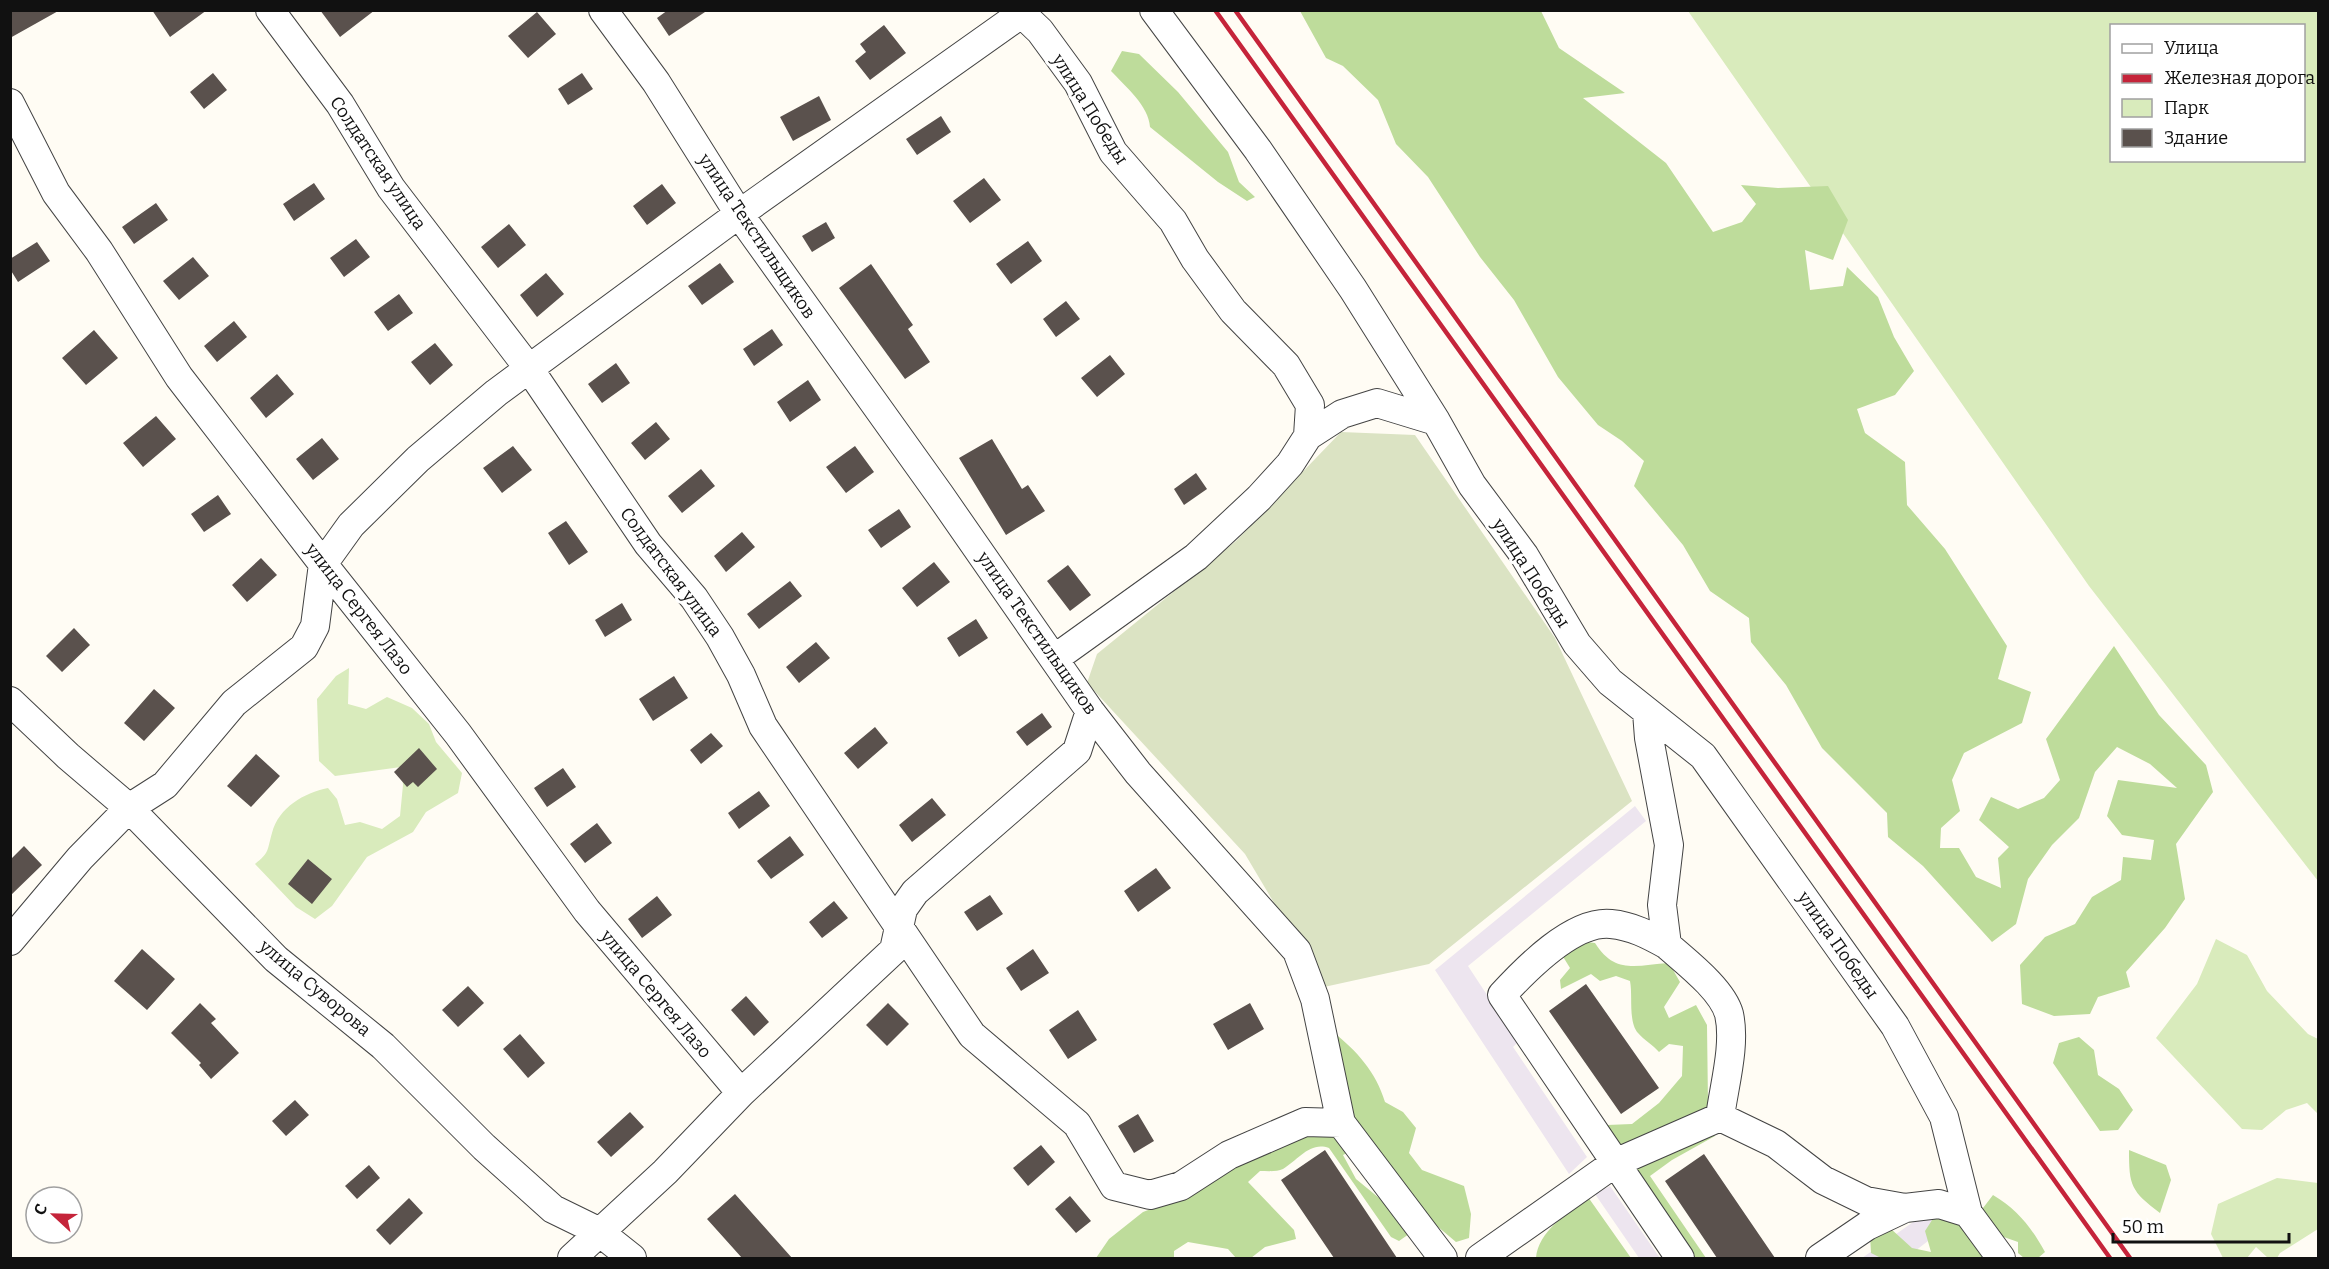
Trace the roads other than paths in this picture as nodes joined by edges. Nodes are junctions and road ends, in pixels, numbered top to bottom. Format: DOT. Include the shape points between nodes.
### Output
graph roads {
  1 [pos="270,10"];
  2 [pos="603,10"];
  3 [pos="1154,10"];
  4 [pos="1019,12"];
  5 [pos="10,103"];
  6 [pos="739,214"];
  7 [pos="530,370"];
  8 [pos="1436,421"];
  9 [pos="1308,436"];
  10 [pos="323,564"];
  11 [pos="1054,659"];
  12 [pos="10,701"];
  13 [pos="1090,711"];
  14 [pos="1647,712"];
  15 [pos="129,808"];
  16 [pos="898,929"];
  17 [pos="10,941"];
  18 [pos="1667,945"];
  19 [pos="741,1093"];
  20 [pos="1720,1117"];
  21 [pos="1341,1123"];
  22 [pos="1615,1163"];
  23 [pos="1905,1208"];
  24 [pos="1968,1213"];
  25 [pos="598,1231"];
  26 [pos="572,1258"];
  27 [pos="632,1258"];
  28 [pos="1443,1258"];
  29 [pos="1480,1258"];
  30 [pos="1680,1258"];
  31 [pos="1820,1258"];
  32 [pos="2001,1258"];
  1 -- 7 [label="street, Солдатская улица" via="340,104 391,188"];
  2 -- 6 [label="street, улица Текстильщиков" via="656,82"];
  3 -- 8 [label="street, улица Победы" via="1258,150 1353,289"];
  4 -- 6 [label="street"];
  4 -- 9 [label="street, улица Победы" via="1040,31 1078,82 1113,152 1173,221 1233,311 1286,365 1310,405"];
  5 -- 10 [label="street, улица Сергея Лазо" via="56,193 99,251 179,376"];
  6 -- 7 [label="street"];
  6 -- 11 [label="street, улица Текстильщиков"];
  7 -- 10 [label="street" via="496,393 418,459 351,525"];
  7 -- 16 [label="street, Солдатская улица" via="648,544 694,598 720,637 763,726"];
  8 -- 9 [label="street" via="1377,403 1342,414"];
  8 -- 14 [label="street, улица Победы" via="1472,485 1524,555 1577,644 1610,682"];
  9 -- 11 [label="street" via="1290,464 1259,498 1196,557"];
  10 -- 15 [label="street" via="315,626 304,647 234,704 165,785"];
  10 -- 19 [label="street, улица Сергея Лазо" via="458,734 587,911"];
  11 -- 13 [label="street, улица Текстильщиков"];
  12 -- 15 [label="street, улица Суворова"];
  13 -- 16 [label="street" via="1077,752 915,892 903,909"];
  13 -- 21 [label="street, улица Текстильщиков" via="1138,772 1297,951 1315,999"];
  14 -- 18 [label="street" via="1669,845 1662,905"];
  14 -- 24 [label="street, улица Победы" via="1703,756 1895,1026 1944,1117"];
  15 -- 17 [label="street" via="80,858"];
  15 -- 25 [label="street, улица Суворова" via="276,959 383,1046 484,1147 553,1209"];
  16 -- 19 [label="street" via="894,950"];
  16 -- 21 [label="street, Солдатская улица" via="972,1035 1077,1124 1114,1186 1150,1195 1181,1186 1229,1155 1305,1122"];
  18 -- 20 [label="street" via="1701,975 1729,1014 1730,1044"];
  18 -- 22 [label="street" via="1640,930 1610,924 1582,929 1532,963 1502,995"];
  19 -- 25 [label="street" via="665,1172"];
  20 -- 22 [label="street"];
  20 -- 23 [label="street" via="1776,1144 1823,1180 1866,1201"];
  21 -- 28 [label="street, улица Текстильщиков"];
  22 -- 29 [label="street"];
  22 -- 30 [label="street"];
  23 -- 24 [label="street" via="1939,1204"];
  23 -- 31 [label="street" via="1867,1226"];
  24 -- 32 [label="street, улица Победы"];
  25 -- 26 [label="street"];
  25 -- 27 [label="street, улица Суворова"];
}
